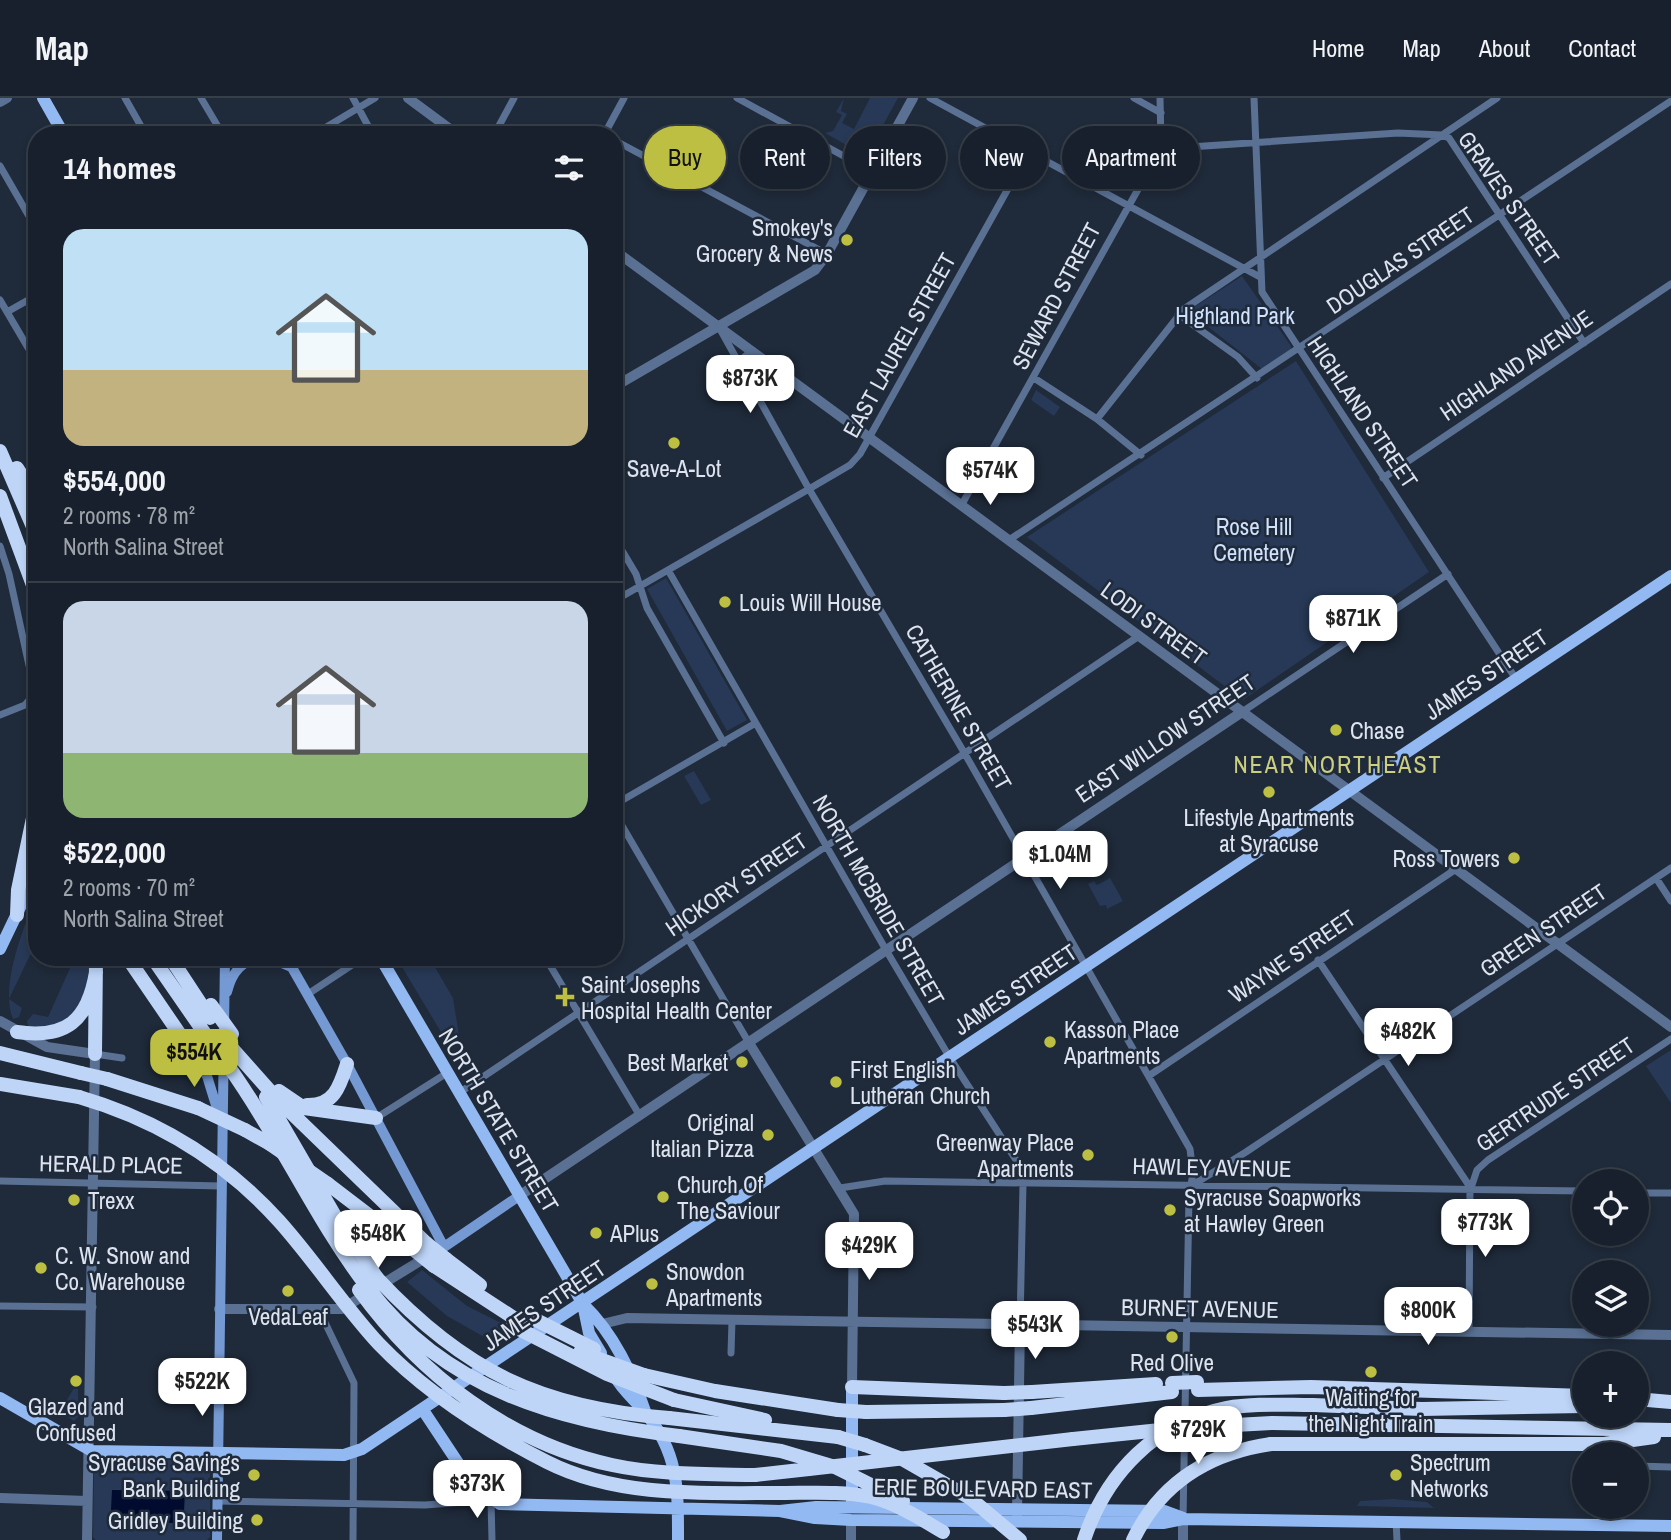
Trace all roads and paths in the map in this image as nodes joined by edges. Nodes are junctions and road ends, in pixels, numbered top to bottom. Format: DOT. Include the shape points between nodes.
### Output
graph roads {
  1 [pos="7,98"];
  2 [pos="43,98"];
  3 [pos="125,98"];
  4 [pos="201,98"];
  5 [pos="353,98"];
  6 [pos="375,98"];
  7 [pos="408,98"];
  8 [pos="514,98"];
  9 [pos="624,98"];
  10 [pos="737,98"];
  11 [pos="913,98"];
  12 [pos="930,98"];
  13 [pos="1133,98"];
  14 [pos="1160,98"];
  15 [pos="1254,98"];
  16 [pos="1497,98"];
  17 [pos="1671,101"];
  18 [pos="0,102"];
  19 [pos="358,108"];
  20 [pos="1161,113"];
  21 [pos="59,126"];
  22 [pos="141,126"];
  23 [pos="218,126"];
  24 [pos="328,126"];
  25 [pos="368,126"];
  26 [pos="446,126"];
  27 [pos="499,126"];
  28 [pos="609,126"];
  29 [pos="898,126"];
  30 [pos="982,126"];
  31 [pos="1161,126"];
  32 [pos="1442,135"];
  33 [pos="1256,143"];
  34 [pos="623,144"];
  35 [pos="1200,146"];
  36 [pos="844,156"];
  37 [pos="1048,162"];
  38 [pos="0,166"];
  39 [pos="863,189"];
  40 [pos="1008,189"];
  41 [pos="1137,189"];
  42 [pos="1127,206"];
  43 [pos="28,214"];
  44 [pos="1500,216"];
  45 [pos="827,254"];
  46 [pos="623,257"];
  47 [pos="1260,258"];
  48 [pos="1244,269"];
  49 [pos="1260,277"];
  50 [pos="1671,284"];
  51 [pos="0,300"];
  52 [pos="28,300"];
  53 [pos="8,312"];
  54 [pos="1178,314"];
  55 [pos="719,327"];
  56 [pos="1584,343"];
  57 [pos="28,347"];
  58 [pos="1299,351"];
  59 [pos="753,352"];
  60 [pos="738,364"];
  61 [pos="1034,378"];
  62 [pos="1257,378"];
  63 [pos="623,382"];
  64 [pos="1097,419"];
  65 [pos="869,438"];
  66 [pos="0,442"];
  67 [pos="0,451"];
  68 [pos="1141,455"];
  69 [pos="1383,478"];
  70 [pos="28,485"];
  71 [pos="808,489"];
  72 [pos="0,496"];
  73 [pos="961,506"];
  74 [pos="28,515"];
  75 [pos="1009,540"];
  76 [pos="0,546"];
  77 [pos="623,554"];
  78 [pos="28,569"];
  79 [pos="668,570"];
  80 [pos="1448,574"];
  81 [pos="1671,576"];
  82 [pos="640,586"];
  83 [pos="623,596"];
  84 [pos="1139,636"];
  85 [pos="28,663"];
  86 [pos="1516,679"];
  87 [pos="28,698"];
  88 [pos="1242,712"];
  89 [pos="0,715"];
  90 [pos="754,724"];
  91 [pos="724,743"];
  92 [pos="965,754"];
  93 [pos="1349,791"];
  94 [pos="623,800"];
  95 [pos="623,827"];
  96 [pos="28,842"];
  97 [pos="826,848"];
  98 [pos="1024,858"];
  99 [pos="1671,868"];
  100 [pos="1456,869"];
  101 [pos="1656,878"];
  102 [pos="28,891"];
  103 [pos="1671,901"];
  104 [pos="17,915"];
  105 [pos="688,939"];
  106 [pos="1557,943"];
  107 [pos="0,950"];
  108 [pos="886,950"];
  109 [pos="1318,960"];
  110 [pos="96,966"];
  111 [pos="96,966"];
  112 [pos="133,966"];
  113 [pos="158,966"];
  114 [pos="178,966"];
  115 [pos="223,966"];
  116 [pos="241,966"];
  117 [pos="288,966"];
  118 [pos="350,966"];
  119 [pos="385,966"];
  120 [pos="550,966"];
  121 [pos="1087,966"];
  122 [pos="293,968"];
  123 [pos="308,994"];
  124 [pos="0,1010"];
  125 [pos="215,1012"];
  126 [pos="579,1014"];
  127 [pos="8,1026"];
  128 [pos="1671,1027"];
  129 [pos="231,1039"];
  130 [pos="1671,1039"];
  131 [pos="183,1040"];
  132 [pos="749,1043"];
  133 [pos="0,1053"];
  134 [pos="95,1054"];
  135 [pos="122,1058"];
  136 [pos="950,1058"];
  137 [pos="1385,1059"];
  138 [pos="0,1062"];
  139 [pos="347,1064"];
  140 [pos="81,1073"];
  141 [pos="447,1073"];
  142 [pos="1150,1075"];
  143 [pos="0,1084"];
  144 [pos="458,1093"];
  145 [pos="297,1104"];
  146 [pos="640,1116"];
  147 [pos="376,1118"];
  148 [pos="223,1129"];
  149 [pos="815,1149"];
  150 [pos="0,1181"];
  151 [pos="94,1183"];
  152 [pos="1023,1184"];
  153 [pos="221,1186"];
  154 [pos="1191,1186"];
  155 [pos="841,1188"];
  156 [pos="1471,1189"];
  157 [pos="1572,1191"];
  158 [pos="1649,1193"];
  159 [pos="1671,1194"];
  160 [pos="519,1196"];
  161 [pos="419,1246"];
  162 [pos="441,1257"];
  163 [pos="368,1285"];
  164 [pos="583,1304"];
  165 [pos="0,1306"];
  166 [pos="93,1307"];
  167 [pos="219,1309"];
  168 [pos="319,1310"];
  169 [pos="520,1321"];
  170 [pos="732,1321"];
  171 [pos="854,1321"];
  172 [pos="602,1324"];
  173 [pos="1020,1324"];
  174 [pos="1186,1326"];
  175 [pos="1469,1332"];
  176 [pos="1671,1335"];
  177 [pos="731,1353"];
  178 [pos="1172,1387"];
  179 [pos="852,1388"];
  180 [pos="1572,1396"];
  181 [pos="0,1398"];
  182 [pos="1649,1401"];
  183 [pos="1671,1404"];
  184 [pos="1649,1405"];
  185 [pos="1572,1406"];
  186 [pos="423,1410"];
  187 [pos="646,1414"];
  188 [pos="1671,1433"];
  189 [pos="838,1437"];
  190 [pos="514,1442"];
  191 [pos="88,1450"];
  192 [pos="354,1452"];
  193 [pos="218,1453"];
  194 [pos="1649,1466"];
  195 [pos="1671,1467"];
  196 [pos="755,1475"];
  197 [pos="0,1498"];
  198 [pos="491,1500"];
  199 [pos="88,1501"];
  200 [pos="218,1501"];
  201 [pos="354,1503"];
  202 [pos="678,1510"];
  203 [pos="851,1514"];
  204 [pos="1016,1515"];
  205 [pos="1183,1518"];
  206 [pos="1396,1520"];
  207 [pos="1671,1525"];
  208 [pos="947,1536"];
  209 [pos="87,1540"];
  210 [pos="217,1540"];
  211 [pos="353,1540"];
  212 [pos="492,1540"];
  213 [pos="678,1540"];
  214 [pos="851,1540"];
  215 [pos="1018,1540"];
  216 [pos="1084,1540"];
  217 [pos="1133,1540"];
  218 [pos="1183,1540"];
  219 [pos="1396,1540"];
  1 -- 18 [label="street"];
  2 -- 21 [label="main road"];
  3 -- 22 [label="street"];
  4 -- 23 [label="street"];
  5 -- 19 [label="street"];
  6 -- 19 [label="street"];
  7 -- 26 [label="street"];
  8 -- 27 [label="street"];
  9 -- 28 [label="street"];
  10 -- 36 [label="street"];
  11 -- 29 [label="street"];
  12 -- 30 [label="street"];
  13 -- 20 [label="street"];
  14 -- 20 [label="street, SEWARD STREET"];
  15 -- 33 [label="street, HIGHLAND STREET"];
  16 -- 32 [label="street"];
  17 -- 44 [label="street, DOUGLAS STREET"];
  19 -- 24 [label="street"];
  19 -- 25 [label="street"];
  20 -- 31 [label="street, SEWARD STREET"];
  32 -- 33 [label="street, GRAVES STREET" via="1398,133"];
  32 -- 44 [label="street, GRAVES STREET" via="1450,138"];
  32 -- 47 [label="street"];
  33 -- 35 [label="street, GRAVES STREET"];
  33 -- 47 [label="street, HIGHLAND STREET"];
  34 -- 45 [label="street"];
  37 -- 42 [label="street"];
  38 -- 43 [label="street"];
  39 -- 45 [label="street"];
  40 -- 65 [label="street, EAST LAUREL STREET"];
  41 -- 42 [label="street, SEWARD STREET"];
  42 -- 48 [label="street"];
  42 -- 61 [label="street, SEWARD STREET"];
  44 -- 56 [label="street, GRAVES STREET"];
  44 -- 58 [label="street, DOUGLAS STREET"];
  45 -- 55 [label="street" via="815,270"];
  46 -- 55 [label="street, LODI STREET"];
  47 -- 48 [label="street"];
  47 -- 49 [label="street, HIGHLAND STREET"];
  48 -- 49 [label="street"];
  48 -- 54 [label="street"];
  49 -- 58 [label="street, HIGHLAND STREET" via="1265,299"];
  50 -- 56 [label="street, HIGHLAND AVENUE"];
  51 -- 53 [label="street"];
  52 -- 53 [label="street"];
  53 -- 57 [label="street"];
  54 -- 62 [label="street" via="1238,357"];
  54 -- 64 [label="street"];
  55 -- 59 [label="street, LODI STREET"];
  55 -- 60 [label="street, CATHERINE STREET"];
  55 -- 63 [label="street"];
  56 -- 69 [label="street, HIGHLAND AVENUE"];
  58 -- 62 [label="street, DOUGLAS STREET"];
  58 -- 69 [label="street, HIGHLAND STREET"];
  59 -- 60 [label="street"];
  59 -- 65 [label="street, LODI STREET"];
  60 -- 71 [label="street, CATHERINE STREET"];
  61 -- 64 [label="street"];
  61 -- 73 [label="street, SEWARD STREET"];
  62 -- 68 [label="street, DOUGLAS STREET"];
  64 -- 68 [label="street"];
  65 -- 71 [label="street, EAST LAUREL STREET" via="850,465"];
  65 -- 73 [label="street, LODI STREET"];
  66 -- 70 [label="highway"];
  67 -- 74 [label="highway"];
  68 -- 75 [label="street, DOUGLAS STREET"];
  69 -- 80 [label="street, HIGHLAND STREET"];
  71 -- 79 [label="street, EAST LAUREL STREET"];
  71 -- 92 [label="street, CATHERINE STREET"];
  72 -- 78 [label="highway"];
  73 -- 75 [label="street, LODI STREET"];
  75 -- 84 [label="street, LODI STREET"];
  76 -- 85 [label="street"];
  77 -- 82 [label="street"];
  79 -- 82 [label="street, EAST LAUREL STREET"];
  79 -- 90 [label="street, NORTH MCBRIDE STREET"];
  80 -- 86 [label="street, HIGHLAND STREET"];
  80 -- 88 [label="street, EAST WILLOW STREET"];
  81 -- 86 [label="main road, JAMES STREET"];
  82 -- 83 [label="street, EAST LAUREL STREET"];
  82 -- 91 [label="street" via="647,608"];
  84 -- 88 [label="street, LODI STREET"];
  84 -- 92 [label="street, HICKORY STREET"];
  86 -- 93 [label="main road, JAMES STREET"];
  87 -- 89 [label="street" via="25,705"];
  88 -- 93 [label="street, LODI STREET"];
  88 -- 98 [label="street, EAST WILLOW STREET"];
  90 -- 91 [label="street"];
  90 -- 97 [label="street, NORTH MCBRIDE STREET"];
  91 -- 94 [label="street"];
  92 -- 97 [label="street, HICKORY STREET"];
  92 -- 98 [label="street, CATHERINE STREET"];
  93 -- 100 [label="street, LODI STREET"];
  93 -- 121 [label="main road, JAMES STREET"];
  95 -- 105 [label="street"];
  96 -- 104 [label="highway"];
  97 -- 105 [label="street, HICKORY STREET"];
  97 -- 108 [label="street, NORTH MCBRIDE STREET"];
  98 -- 108 [label="street, EAST WILLOW STREET"];
  98 -- 121 [label="street, CATHERINE STREET"];
  99 -- 101 [label="street, GREEN STREET"];
  100 -- 106 [label="street, LODI STREET"];
  100 -- 109 [label="street, WAYNE STREET"];
  101 -- 103 [label="street"];
  101 -- 106 [label="street, GREEN STREET"];
  102 -- 104 [label="main road"];
  104 -- 107 [label="main road"];
  105 -- 126 [label="street, HICKORY STREET"];
  105 -- 132 [label="street"];
  106 -- 128 [label="street, LODI STREET"];
  106 -- 137 [label="street, GREEN STREET"];
  108 -- 132 [label="street, EAST WILLOW STREET"];
  108 -- 136 [label="street, NORTH MCBRIDE STREET"];
  109 -- 137 [label="street"];
  109 -- 142 [label="street, WAYNE STREET"];
  110 -- 127 [label="highway" via="87,1001 68,1027 48,1035"];
  111 -- 134 [label="highway"];
  112 -- 131 [label="highway"];
  113 -- 163 [label="highway, bridge" via="260,1110 342,1253"];
  114 -- 125 [label="highway"];
  115 -- 125 [label="main road"];
  116 -- 125 [label="main road"];
  117 -- 122 [label="main road"];
  118 -- 123 [label="street"];
  119 -- 141 [label="main road, NORTH STATE STREET"];
  120 -- 126 [label="street"];
  121 -- 136 [label="main road, JAMES STREET"];
  121 -- 142 [label="street, CATHERINE STREET"];
  122 -- 123 [label="main road"];
  123 -- 139 [label="main road"];
  124 -- 127 [label="street"];
  125 -- 129 [label="highway, bridge"];
  125 -- 148 [label="main road"];
  126 -- 144 [label="street, HICKORY STREET"];
  126 -- 146 [label="street"];
  127 -- 134 [label="street" via="47,1047"];
  129 -- 145 [label="highway"];
  129 -- 161 [label="highway" via="277,1100"];
  129 -- 163 [label="highway" via="335,1216"];
  130 -- 156 [label="street, GERTRUDE STREET" via="1488,1160 1477,1170"];
  131 -- 148 [label="main road" via="207,1076"];
  132 -- 146 [label="street, EAST WILLOW STREET"];
  132 -- 149 [label="street"];
  133 -- 140 [label="highway"];
  134 -- 135 [label="street"];
  134 -- 151 [label="street"];
  136 -- 149 [label="main road, JAMES STREET"];
  136 -- 152 [label="street, NORTH MCBRIDE STREET" via="1016,1157"];
  137 -- 154 [label="street, GREEN STREET"];
  137 -- 156 [label="street"];
  138 -- 140 [label="highway"];
  139 -- 145 [label="highway" via="332,1098 316,1105"];
  139 -- 147 [label="main road"];
  140 -- 161 [label="highway, bridge" via="198,1108 245,1130"];
  141 -- 144 [label="main road, NORTH STATE STREET"];
  141 -- 147 [label="street"];
  142 -- 154 [label="street, CATHERINE STREET" via="1190,1149"];
  143 -- 190 [label="highway, bridge" via="79,1097 169,1132 227,1171 280,1222 379,1344 443,1401"];
  144 -- 160 [label="main road, NORTH STATE STREET"];
  145 -- 147 [label="highway"];
  146 -- 160 [label="street, EAST WILLOW STREET"];
  147 -- 162 [label="main road"];
  148 -- 153 [label="main road"];
  149 -- 155 [label="street"];
  149 -- 164 [label="main road, JAMES STREET"];
  150 -- 151 [label="street, HERALD PLACE"];
  151 -- 153 [label="street, HERALD PLACE"];
  151 -- 166 [label="street"];
  152 -- 154 [label="street, HAWLEY AVENUE"];
  152 -- 155 [label="street, HAWLEY AVENUE" via="885,1181"];
  152 -- 173 [label="street, NORTH MCBRIDE STREET"];
  153 -- 167 [label="main road"];
  154 -- 156 [label="street, HAWLEY AVENUE"];
  154 -- 174 [label="street, CATHERINE STREET"];
  155 -- 171 [label="street" via="854,1214"];
  156 -- 157 [label="street, HAWLEY AVENUE"];
  156 -- 175 [label="street"];
  158 -- 159 [label="street"];
  160 -- 162 [label="main road, EAST WILLOW STREET"];
  160 -- 164 [label="main road, NORTH STATE STREET"];
  161 -- 162 [label="highway, bridge"];
  162 -- 168 [label="street, EAST WILLOW STREET" via="350,1306"];
  162 -- 169 [label="highway" via="485,1311"];
  163 -- 189 [label="highway, bridge" via="478,1366 583,1407"];
  163 -- 196 [label="highway, bridge" via="394,1336 477,1406 538,1441 634,1469"];
  163 -- 208 [label="highway, bridge" via="421,1341 491,1388 577,1420 781,1451 835,1467 900,1499"];
  164 -- 172 [label="main road, NORTH STATE STREET"];
  164 -- 186 [label="main road, JAMES STREET"];
  164 -- 187 [label="main road, NORTH STATE STREET" via="589,1333 622,1389"];
  165 -- 166 [label="street"];
  166 -- 191 [label="street"];
  167 -- 168 [label="street, EAST WILLOW STREET"];
  167 -- 193 [label="main road"];
  168 -- 192 [label="street" via="354,1383"];
  169 -- 178 [label="highway, bridge" via="567,1346 715,1391 838,1410 1004,1410"];
  169 -- 189 [label="highway, bridge" via="607,1374 674,1400"];
  170 -- 171 [label="street, BURNET AVENUE"];
  170 -- 172 [label="street, BURNET AVENUE" via="627,1318"];
  170 -- 177 [label="street"];
  171 -- 173 [label="street, BURNET AVENUE"];
  171 -- 179 [label="street"];
  172 -- 187 [label="main road, NORTH STATE STREET" via="627,1364"];
  173 -- 174 [label="street, BURNET AVENUE"];
  173 -- 204 [label="street, NORTH MCBRIDE STREET"];
  174 -- 175 [label="street, BURNET AVENUE"];
  174 -- 205 [label="street, CATHERINE STREET"];
  175 -- 176 [label="street, BURNET AVENUE"];
  178 -- 179 [label="highway, bridge" via="1004,1393"];
  178 -- 180 [label="highway"];
  179 -- 203 [label="main road"];
  181 -- 191 [label="main road"];
  182 -- 183 [label="highway"];
  183 -- 184 [label="highway"];
  185 -- 216 [label="highway, bridge" via="1229,1408 1153,1440 1116,1475 1096,1507"];
  186 -- 192 [label="main road, JAMES STREET"];
  186 -- 198 [label="main road" via="460,1468"];
  187 -- 202 [label="main road, NORTH STATE STREET" via="675,1464"];
  188 -- 196 [label="highway, bridge" via="1272,1423 1170,1429"];
  188 -- 217 [label="highway, bridge" via="1604,1444 1271,1444 1222,1455 1189,1472 1162,1495"];
  189 -- 215 [label="highway, bridge" via="902,1459 970,1498"];
  190 -- 196 [label="highway, bridge" via="610,1473 666,1480"];
  190 -- 208 [label="highway, bridge" via="549,1463 629,1486 688,1493 852,1494 887,1502"];
  191 -- 193 [label="main road, JAMES STREET"];
  191 -- 199 [label="street"];
  192 -- 193 [label="main road, JAMES STREET"];
  192 -- 201 [label="street"];
  193 -- 200 [label="main road"];
  194 -- 195 [label="street"];
  197 -- 199 [label="street"];
  198 -- 201 [label="street, ERIE BOULEVARD EAST" via="425,1505"];
  198 -- 202 [label="main road, ERIE BOULEVARD EAST" via="500,1504"];
  198 -- 212 [label="street"];
  199 -- 209 [label="street"];
  200 -- 201 [label="street, ERIE BOULEVARD EAST"];
  200 -- 210 [label="main road"];
  201 -- 211 [label="street"];
  202 -- 203 [label="main road, ERIE BOULEVARD EAST" via="780,1511 815,1518"];
  202 -- 213 [label="main road, NORTH STATE STREET"];
  203 -- 204 [label="main road, ERIE BOULEVARD EAST"];
  203 -- 214 [label="street"];
  204 -- 205 [label="main road, ERIE BOULEVARD EAST" via="1164,1511"];
  204 -- 215 [label="street, NORTH MCBRIDE STREET"];
  205 -- 206 [label="main road, ERIE BOULEVARD EAST"];
  205 -- 218 [label="street"];
  206 -- 207 [label="main road, ERIE BOULEVARD EAST"];
  206 -- 219 [label="street"];
}
